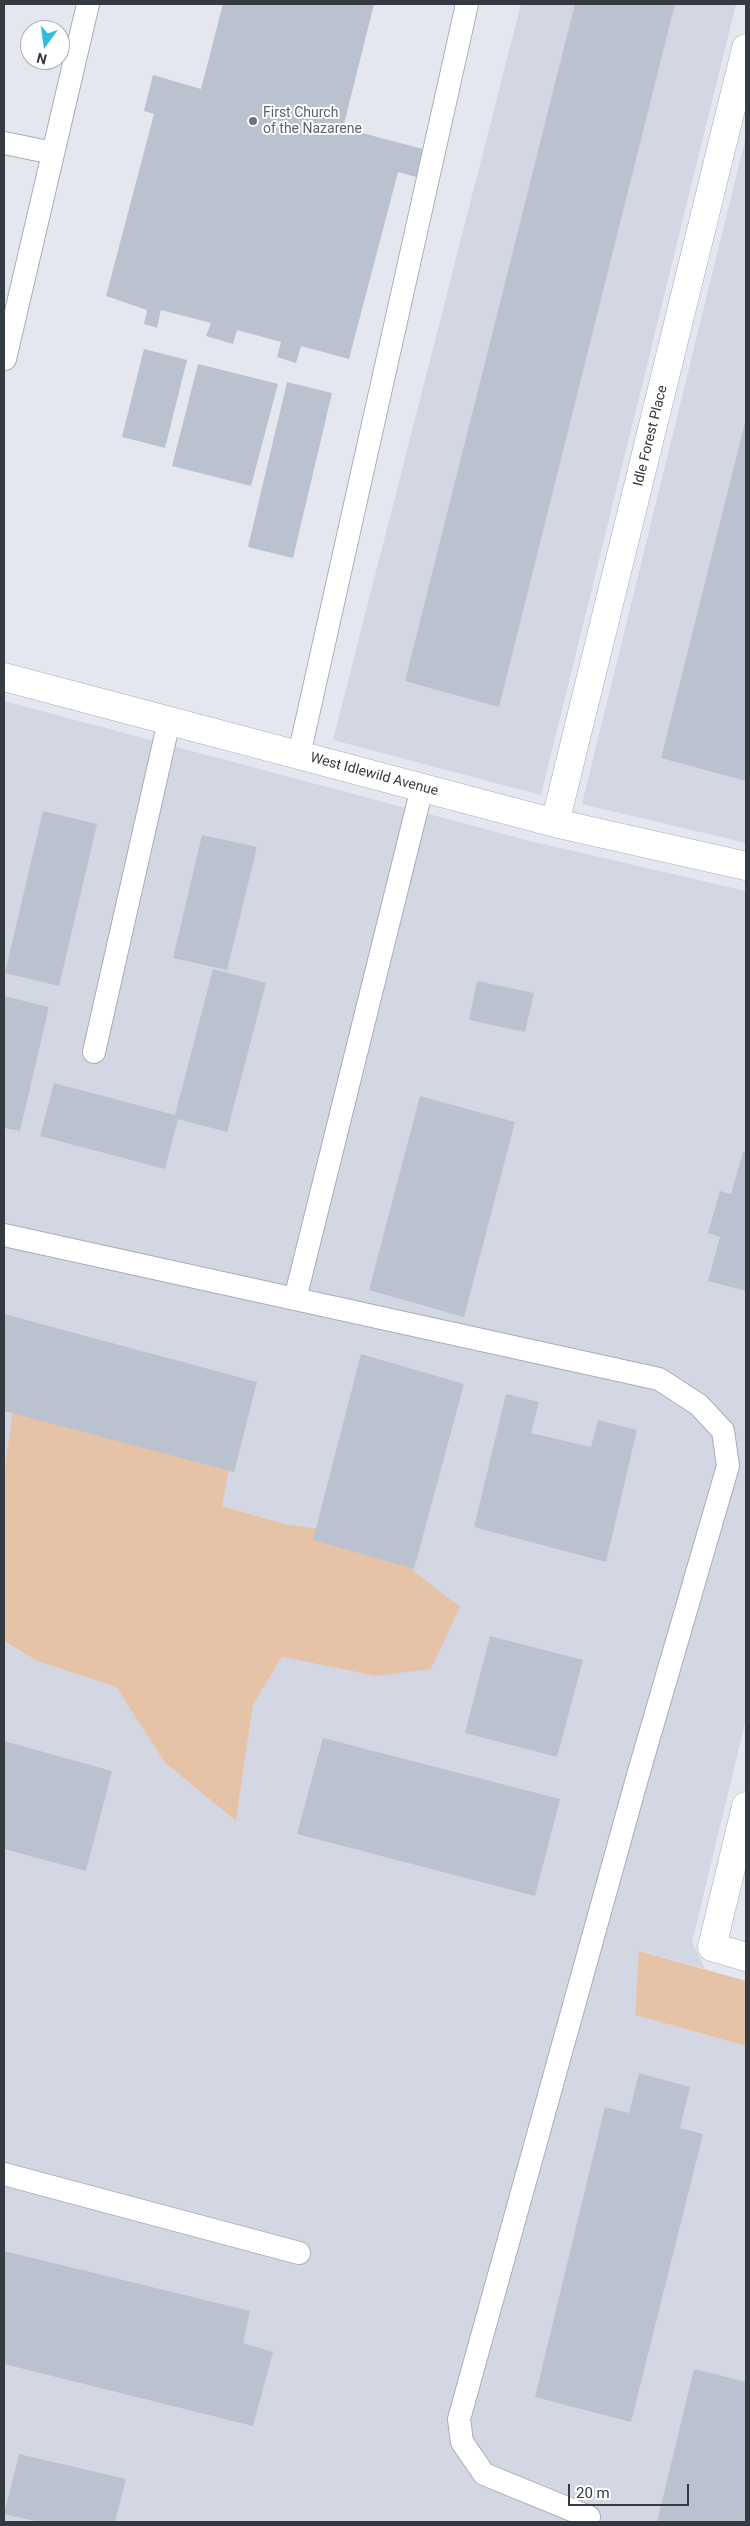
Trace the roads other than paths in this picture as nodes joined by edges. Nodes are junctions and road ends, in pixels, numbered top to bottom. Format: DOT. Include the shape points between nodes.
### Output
graph roads {
  1 [pos="88,4"];
  2 [pos="467,4"];
  3 [pos="746,48"];
  4 [pos="4,142"];
  5 [pos="53,153"];
  6 [pos="5,358"];
  7 [pos="4,677"];
  8 [pos="169,721"];
  9 [pos="299,755"];
  10 [pos="422,788"];
  11 [pos="556,823"];
  12 [pos="746,866"];
  13 [pos="94,1052"];
  14 [pos="4,1235"];
  15 [pos="295,1299"];
  16 [pos="746,1806"];
  17 [pos="746,1957"];
  18 [pos="4,2174"];
  19 [pos="299,2253"];
  20 [pos="587,2522"];
  1 -- 5 [label="lane"];
  2 -- 9 [label="lane"];
  3 -- 11 [label="street, Idle Forest Place"];
  4 -- 5 [label="lane"];
  5 -- 6 [label="lane"];
  7 -- 8 [label="street, West Idlewild Avenue"];
  8 -- 9 [label="street, West Idlewild Avenue"];
  8 -- 13 [label="lane"];
  9 -- 10 [label="street, West Idlewild Avenue"];
  10 -- 11 [label="street, West Idlewild Avenue"];
  10 -- 15 [label="lane"];
  11 -- 12 [label="street, West Idlewild Avenue"];
  14 -- 15 [label="lane"];
  15 -- 20 [label="lane" via="659,1379 699,1405 722,1430 728,1466 635,1784 459,2419 462,2442 484,2474 589,2518"];
  16 -- 17 [label="street" via="712,1947"];
  18 -- 19 [label="lane"];
}
